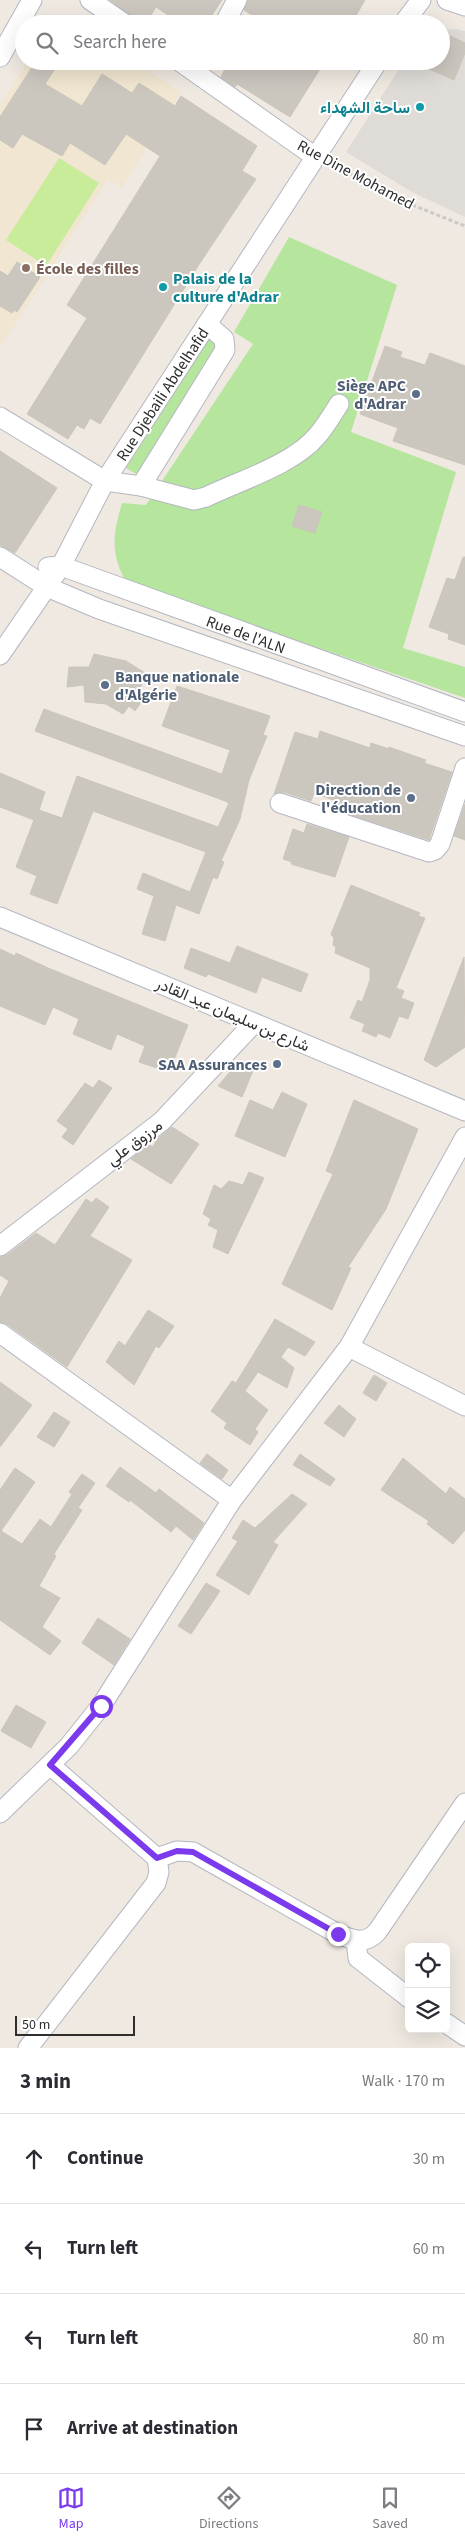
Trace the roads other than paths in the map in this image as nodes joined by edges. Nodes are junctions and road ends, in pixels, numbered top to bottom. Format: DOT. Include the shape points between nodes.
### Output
graph roads {
  1 [pos="32,0"];
  2 [pos="90,0"];
  3 [pos="238,0"];
  4 [pos="421,0"];
  5 [pos="23,15"];
  6 [pos="112,15"];
  7 [pos="229,15"];
  8 [pos="410,15"];
  9 [pos="15,27"];
  10 [pos="3,46"];
  11 [pos="204,70"];
  12 [pos="372,70"];
  13 [pos="314,156"];
  14 [pos="207,324"];
  15 [pos="339,404"];
  16 [pos="0,417"];
  17 [pos="105,481"];
  18 [pos="141,486"];
  19 [pos="0,557"];
  20 [pos="60,566"];
  21 [pos="25,571"];
  22 [pos="47,587"];
  23 [pos="0,655"];
  24 [pos="397,688"];
  25 [pos="390,711"];
  26 [pos="465,712"];
  27 [pos="465,736"];
  28 [pos="465,768"];
  29 [pos="280,803"];
  30 [pos="0,917"];
  31 [pos="254,1023"];
  32 [pos="465,1111"];
  33 [pos="465,1137"];
  34 [pos="0,1246"];
  35 [pos="0,1333"];
  36 [pos="349,1347"];
  37 [pos="465,1406"];
  38 [pos="232,1500"];
  39 [pos="50,1765"];
  40 [pos="465,1804"];
  41 [pos="0,1813"];
  42 [pos="157,1858"];
  43 [pos="356,1940"];
  44 [pos="405,1995"];
  45 [pos="450,2025"];
  46 [pos="465,2036"];
  47 [pos="28,2048"];
  1 -- 5 [label="street"];
  2 -- 6 [label="street"];
  3 -- 7 [label="street"];
  4 -- 8 [label="street"];
  9 -- 10 [label="street"];
  11 -- 13 [label="street, Rue Dine Mohamed"];
  12 -- 13 [label="street, Rue Djebaili Abdelhafid"];
  13 -- 14 [label="street, Rue Djebaili Abdelhafid"];
  14 -- 17 [label="street, Rue Djebaili Abdelhafid"];
  14 -- 18 [label="street" via="224,339 224,350"];
  15 -- 18 [label="street" via="316,437 299,451 206,497 194,500"];
  16 -- 17 [label="street"];
  17 -- 18 [label="street"];
  17 -- 20 [label="street, Rue Djebaili Abdelhafid"];
  19 -- 21 [label="street, Rue de l'ALN"];
  20 -- 21 [label="street, Rue de l'ALN"];
  20 -- 22 [label="street, Rue Djebaili Abdelhafid"];
  20 -- 24 [label="street, Rue de l'ALN"];
  21 -- 22 [label="street, Rue de l'ALN"];
  22 -- 23 [label="street, Rue Djebaili Abdelhafid"];
  22 -- 25 [label="street, Rue de l'ALN" via="99,609"];
  24 -- 25 [label="street"];
  24 -- 26 [label="street, Rue de l'ALN"];
  25 -- 27 [label="street, Rue de l'ALN"];
  28 -- 29 [label="street" via="440,844 428,852"];
  30 -- 31 [label="street, شارع بن سليمان عبد القادر"];
  31 -- 32 [label="street, شارع بن سليمان عبد القادر"];
  31 -- 34 [label="street, مرزوق علي" via="162,1121"];
  33 -- 36 [label="street"];
  35 -- 38 [label="street"];
  36 -- 37 [label="street"];
  36 -- 38 [label="street"];
  38 -- 39 [label="street" via="101,1706"];
  39 -- 41 [label="street"];
  39 -- 42 [label="street"];
  40 -- 43 [label="street" via="377,1932 368,1940"];
  42 -- 43 [label="street" via="177,1851 193,1852 338,1934"];
  42 -- 47 [label="street" via="159,1872 156,1883"];
  43 -- 44 [label="street" via="358,1958"];
  45 -- 46 [label="street"];
}
